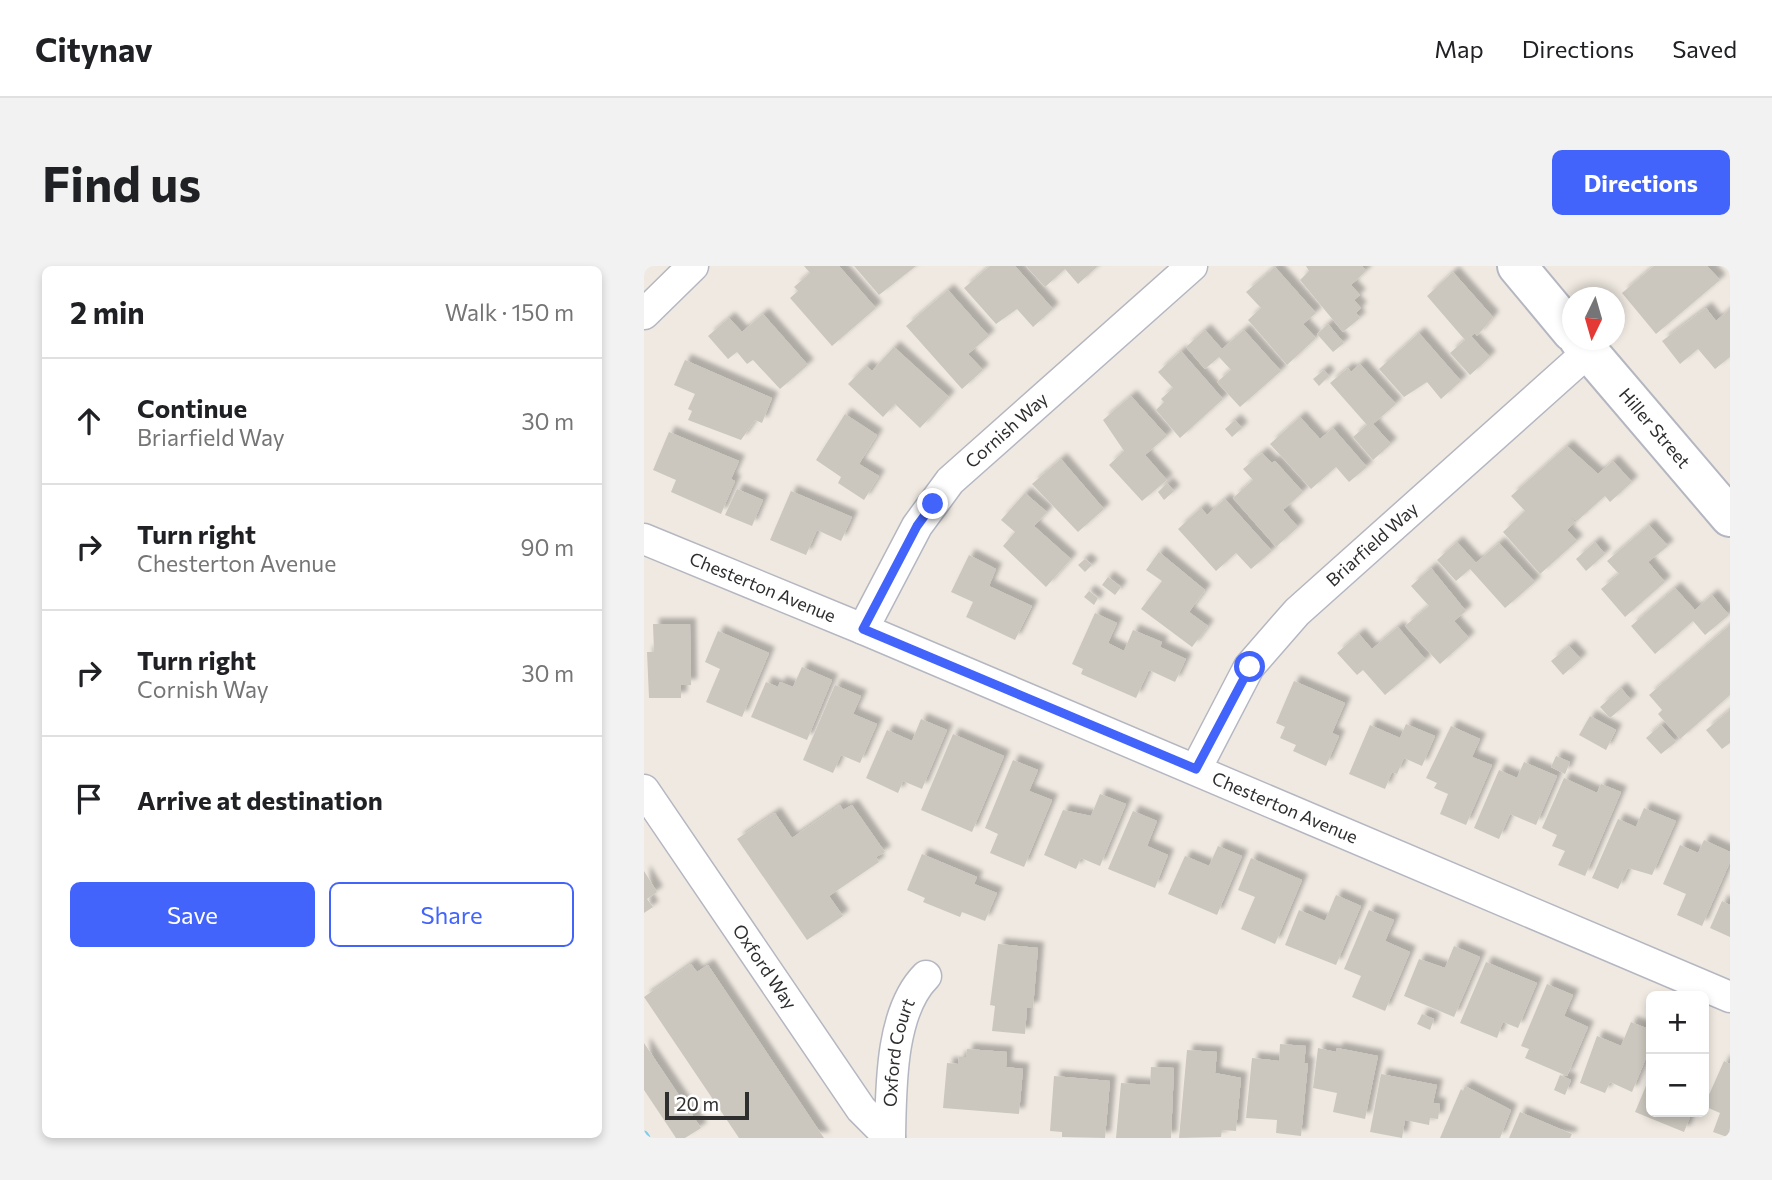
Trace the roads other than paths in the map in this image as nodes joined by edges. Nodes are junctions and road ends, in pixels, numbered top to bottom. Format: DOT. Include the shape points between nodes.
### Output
graph roads {
  1 [pos="693,266"];
  2 [pos="1192,266"];
  3 [pos="1517,266"];
  4 [pos="644,314"];
  5 [pos="1562,320"];
  6 [pos="1571,350"];
  7 [pos="1588,350"];
  8 [pos="1730,517"];
  9 [pos="644,539"];
  10 [pos="863,629"];
  11 [pos="1196,769"];
  12 [pos="644,790"];
  13 [pos="926,976"];
  14 [pos="1730,997"];
  15 [pos="890,1138"];
  1 -- 4 [label="street"];
  2 -- 10 [label="street, Cornish Way" via="950,481 917,526"];
  3 -- 5 [label="street, Hiller Street"];
  6 -- 11 [label="street, Briarfield Way" via="1272,638 1250,667"];
  7 -- 8 [label="street, Hiller Street"];
  9 -- 10 [label="street, Chesterton Avenue"];
  10 -- 11 [label="street, Chesterton Avenue"];
  11 -- 14 [label="street, Chesterton Avenue"];
  12 -- 15 [label="street, Oxford Way" via="861,1109"];
  13 -- 15 [label="street, Oxford Court" via="905,1004 893,1069"];
}
